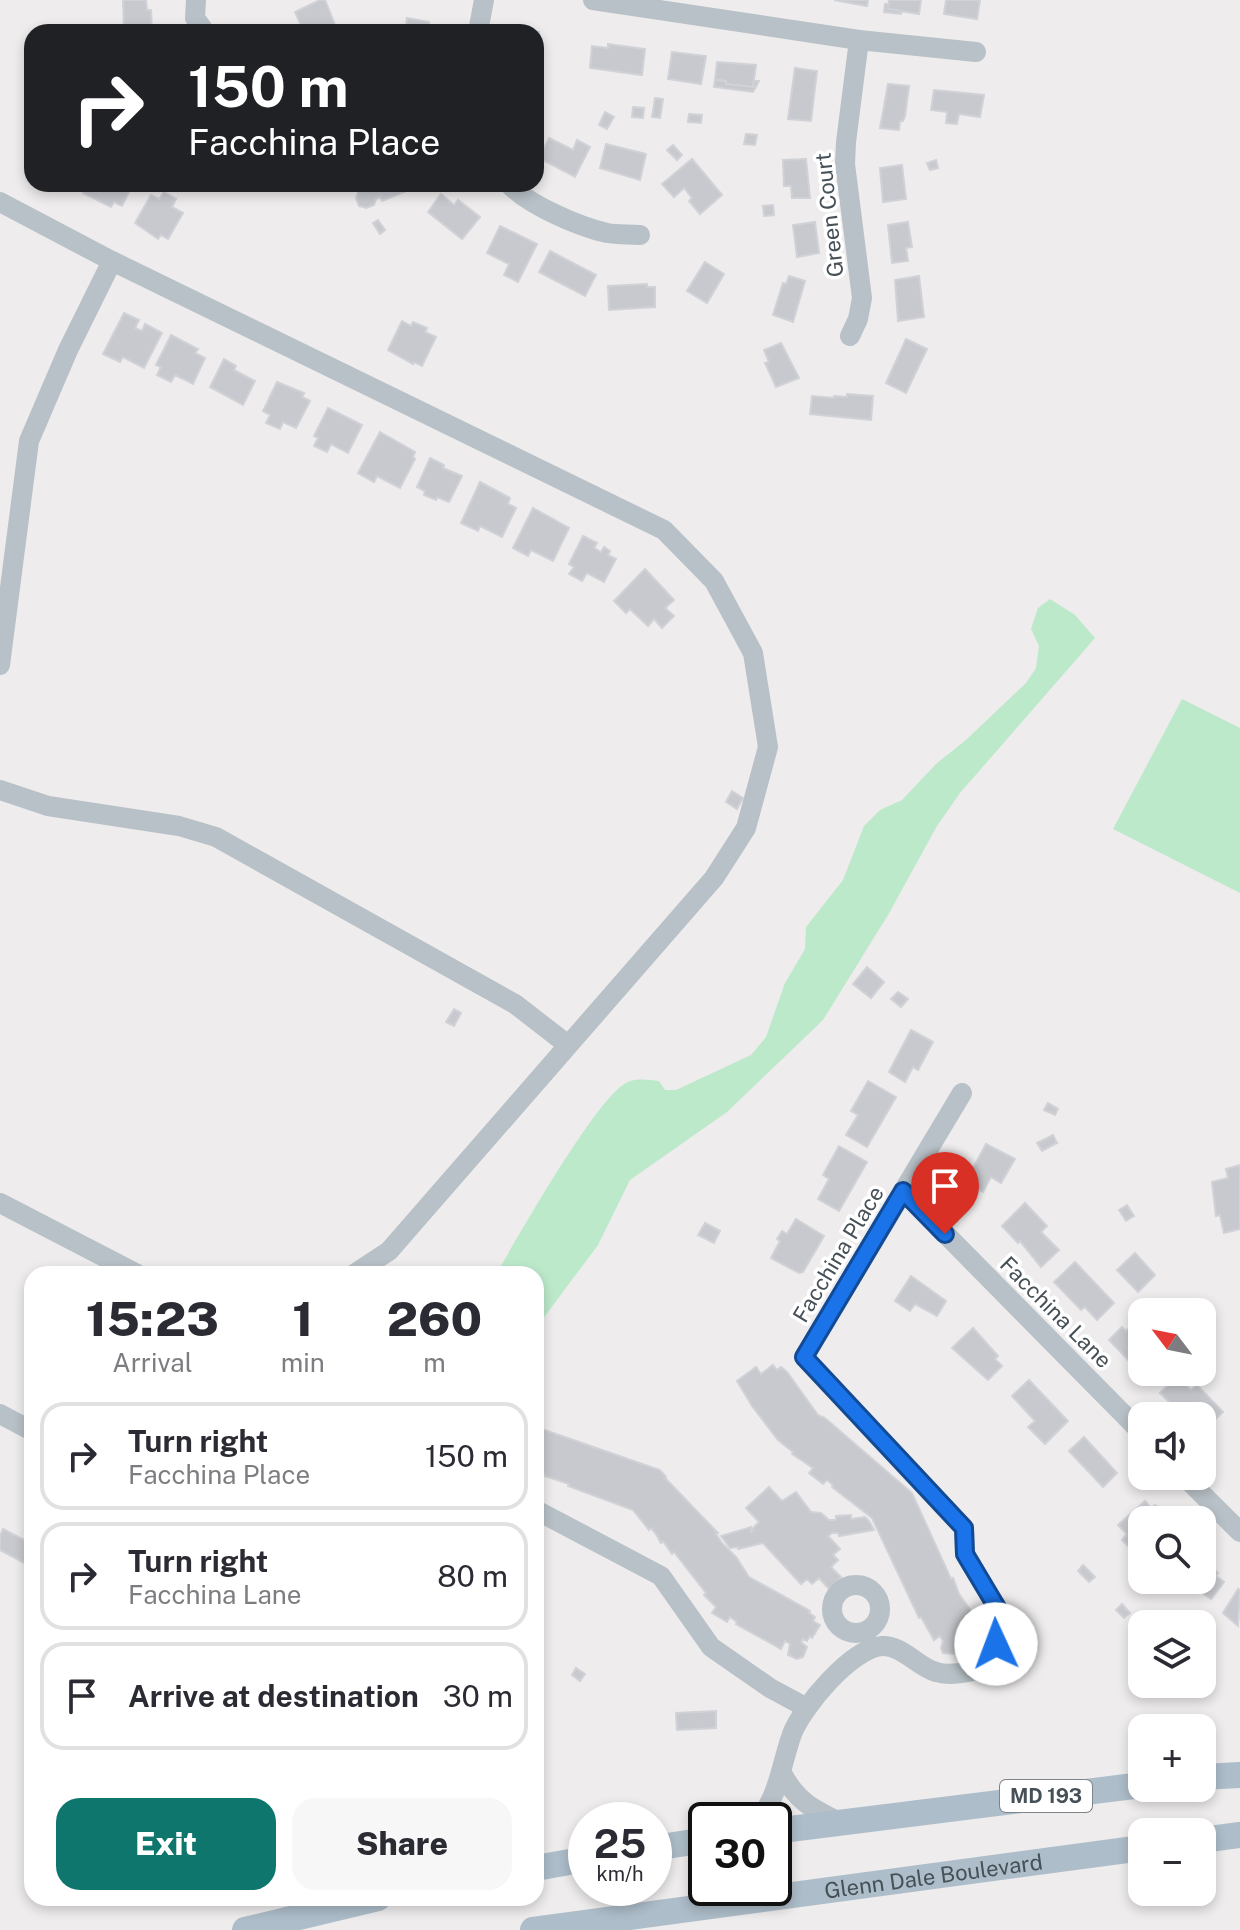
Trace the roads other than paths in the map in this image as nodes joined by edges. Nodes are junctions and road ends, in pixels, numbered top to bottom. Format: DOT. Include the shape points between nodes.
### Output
graph roads {
  1 [pos="196,0"];
  2 [pos="484,0"];
  3 [pos="593,0"];
  4 [pos="199,24"];
  5 [pos="480,24"];
  6 [pos="859,40"];
  7 [pos="976,52"];
  8 [pos="521,192"];
  9 [pos="0,202"];
  10 [pos="640,235"];
  11 [pos="112,261"];
  12 [pos="850,336"];
  13 [pos="0,665"];
  14 [pos="0,790"];
  15 [pos="568,1045"];
  16 [pos="962,1093"];
  17 [pos="903,1191"];
  18 [pos="0,1203"];
  19 [pos="122,1266"];
  20 [pos="366,1266"];
  21 [pos="0,1414"];
  22 [pos="1128,1419"];
  23 [pos="24,1427"];
  24 [pos="1198,1490"];
  25 [pos="544,1514"];
  26 [pos="1240,1532"];
  27 [pos="807,1708"];
  28 [pos="782,1773"];
  29 [pos="1240,1775"];
  30 [pos="1216,1776"];
  31 [pos="1128,1787"];
  32 [pos="770,1802"];
  33 [pos="841,1823"];
  34 [pos="792,1829"];
  35 [pos="1240,1835"];
  36 [pos="1216,1838"];
  37 [pos="1128,1850"];
  38 [pos="568,1862"];
  39 [pos="544,1867"];
  40 [pos="345,1906"];
  41 [pos="245,1930"];
  42 [pos="533,1930"];
  1 -- 4 [label="street"];
  2 -- 5 [label="street"];
  3 -- 6 [label="street"];
  6 -- 7 [label="street"];
  6 -- 12 [label="street, Green Court" via="845,164 862,308"];
  8 -- 10 [label="street" via="583,225"];
  9 -- 11 [label="street"];
  11 -- 13 [label="street" via="29,441"];
  11 -- 15 [label="street" via="664,530 714,581 753,653 768,747 746,828 714,878"];
  14 -- 15 [label="street" via="48,806 179,826 216,837 515,1004"];
  15 -- 20 [label="street" via="389,1251"];
  16 -- 17 [label="street, Facchina Place"];
  17 -- 22 [label="street, Facchina Lane"];
  17 -- 27 [label="street, Facchina Place" via="804,1357 964,1528 965,1554 999,1611 1000,1627 996,1644 973,1671 954,1682 897,1649 868,1640"];
  18 -- 19 [label="street"];
  21 -- 23 [label="street"];
  24 -- 26 [label="street"];
  25 -- 27 [label="street" via="661,1576 711,1647"];
  27 -- 28 [label="street" via="793,1732"];
  28 -- 32 [label="street"];
  28 -- 33 [label="street" via="802,1802"];
  29 -- 30 [label="main road"];
  31 -- 33 [label="main road, MD 193"];
  33 -- 34 [label="main road, MD 193"];
  35 -- 36 [label="main road"];
  37 -- 42 [label="main road, Glenn Dale Boulevard"];
  38 -- 39 [label="main road"];
  40 -- 41 [label="main road"];
}
